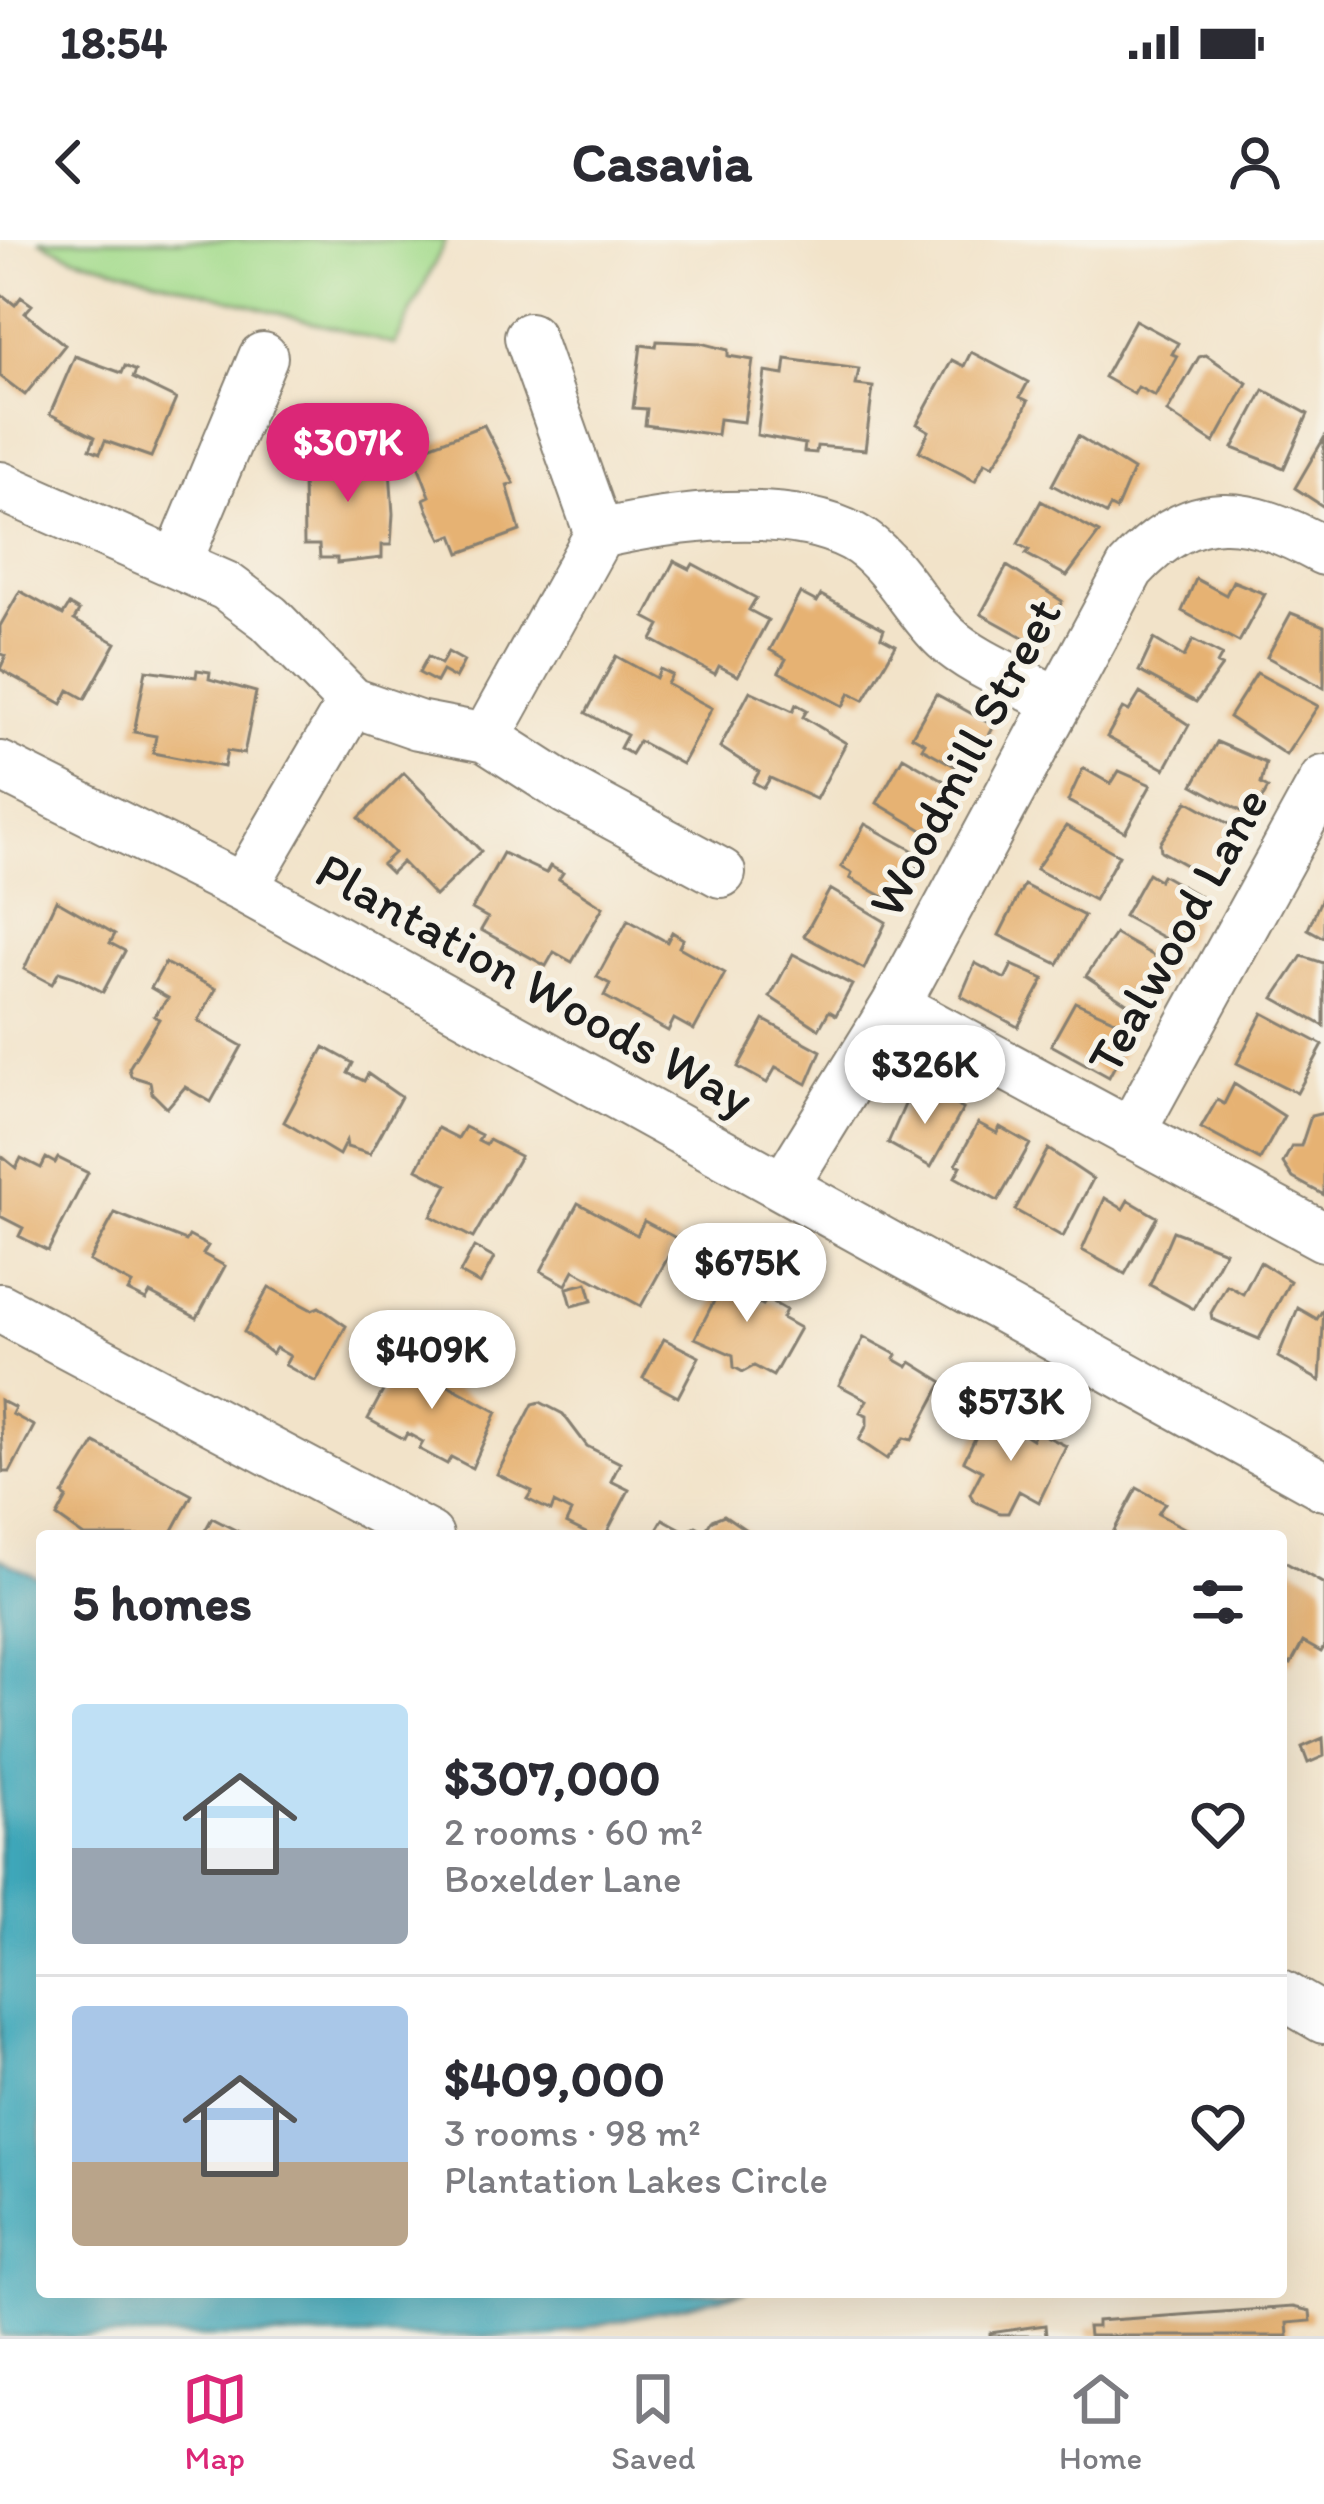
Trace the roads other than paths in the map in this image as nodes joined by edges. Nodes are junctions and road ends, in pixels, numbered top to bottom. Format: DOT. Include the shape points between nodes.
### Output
graph roads {
  1 [pos="529,337"];
  2 [pos="263,357"];
  3 [pos="0,486"];
  4 [pos="599,534"];
  5 [pos="1324,551"];
  6 [pos="178,561"];
  7 [pos="352,702"];
  8 [pos="1058,702"];
  9 [pos="486,738"];
  10 [pos="0,766"];
  11 [pos="1324,779"];
  12 [pos="721,873"];
  13 [pos="242,888"];
  14 [pos="896,1006"];
  15 [pos="1130,1134"];
  16 [pos="784,1186"];
  17 [pos="1324,1237"];
  18 [pos="0,1308"];
  19 [pos="1324,1486"];
  20 [pos="418,1530"];
  21 [pos="1287,1997"];
  22 [pos="1324,2019"];
  1 -- 4 [label="street"];
  2 -- 6 [label="street"];
  3 -- 6 [label="street"];
  4 -- 8 [label="street" via="727,515 853,537 950,641"];
  4 -- 9 [label="street"];
  5 -- 8 [label="street, Woodmill Street" via="1239,516 1197,520 1159,538 1130,568"];
  6 -- 7 [label="street" via="269,618"];
  7 -- 9 [label="street"];
  7 -- 13 [label="street"];
  8 -- 14 [label="street, Woodmill Street"];
  9 -- 12 [label="street"];
  10 -- 13 [label="street, Plantation Woods Way"];
  11 -- 15 [label="street, Tealwood Lane"];
  13 -- 16 [label="street, Plantation Woods Way"];
  14 -- 15 [label="street"];
  14 -- 16 [label="street, Woodmill Street"];
  15 -- 17 [label="street"];
  16 -- 19 [label="street, Plantation Woods Way"];
  18 -- 20 [label="street"];
  21 -- 22 [label="street"];
}
